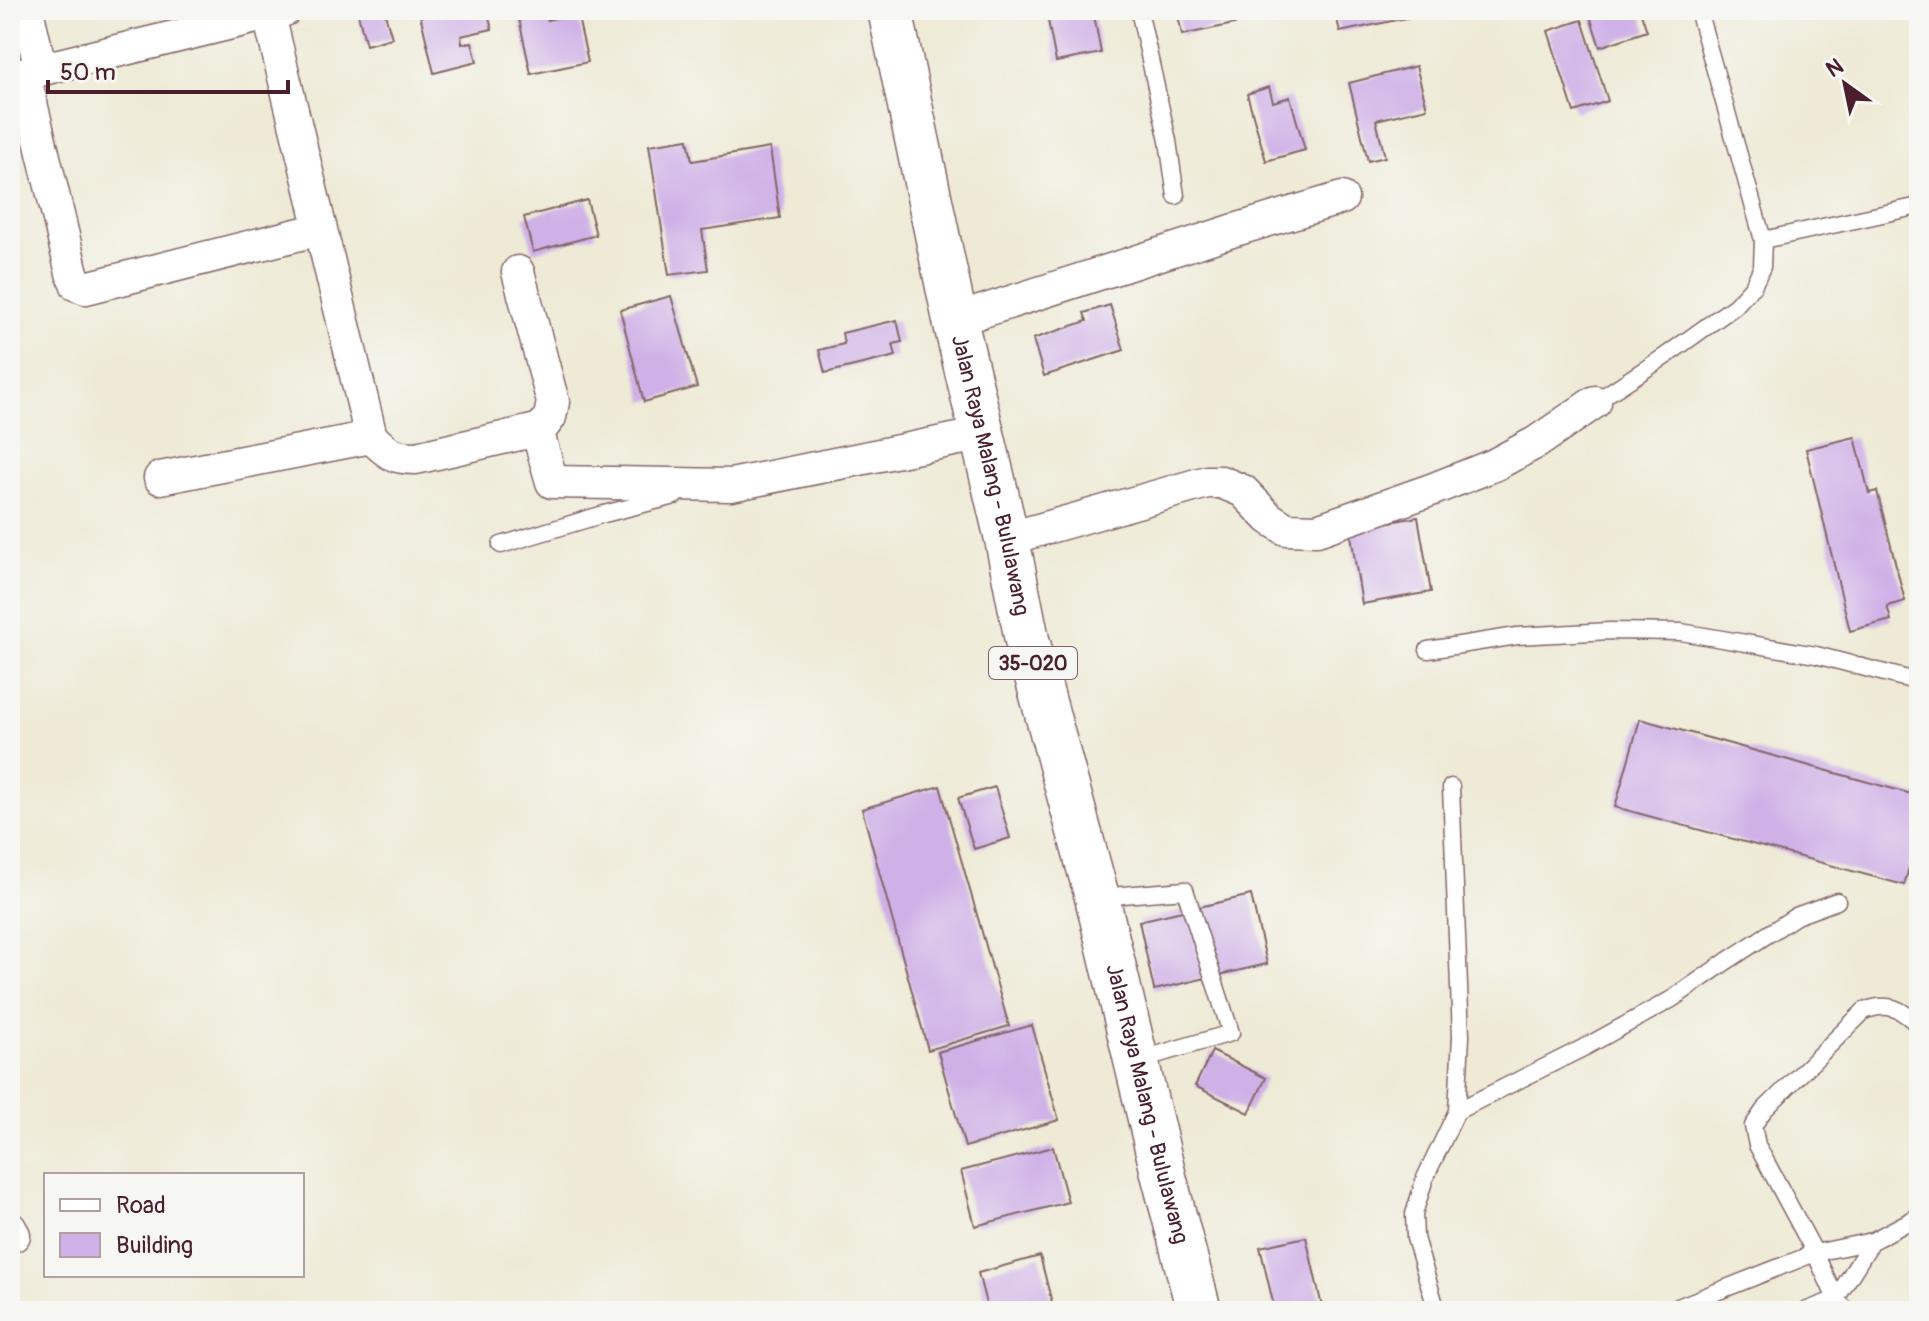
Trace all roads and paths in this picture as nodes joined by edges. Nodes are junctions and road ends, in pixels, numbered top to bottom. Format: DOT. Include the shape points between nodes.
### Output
graph roads {
  1 [pos="27,10"];
  2 [pos="890,10"];
  3 [pos="1139,10"];
  4 [pos="1698,10"];
  5 [pos="275,12"];
  6 [pos="25,74"];
  7 [pos="1176,196"];
  8 [pos="1342,198"];
  9 [pos="1919,206"];
  10 [pos="320,229"];
  11 [pos="1763,240"];
  12 [pos="518,272"];
  13 [pos="955,320"];
  14 [pos="1595,402"];
  15 [pos="537,430"];
  16 [pos="983,434"];
  17 [pos="371,437"];
  18 [pos="160,478"];
  19 [pos="731,485"];
  20 [pos="1007,539"];
  21 [pos="501,545"];
  22 [pos="1428,650"];
  23 [pos="1919,682"];
  24 [pos="1451,787"];
  25 [pos="1097,897"];
  26 [pos="1837,901"];
  27 [pos="1919,1026"];
  28 [pos="1137,1060"];
  29 [pos="1457,1111"];
  30 [pos="1919,1216"];
  31 [pos="1872,1241"];
  32 [pos="1815,1253"];
  33 [pos="1841,1305"];
  34 [pos="1199,1311"];
  35 [pos="1437,1311"];
  36 [pos="1668,1311"];
  37 [pos="1805,1311"];
  1 -- 6 [label="street"];
  2 -- 13 [label="main road, Jalan Raya Malang - Bululawang / 35-020"];
  3 -- 7 [label="lane"];
  4 -- 11 [label="lane"];
  5 -- 6 [label="street"];
  5 -- 10 [label="street"];
  6 -- 10 [label="street" via="77,285 86,288"];
  8 -- 13 [label="street"];
  9 -- 11 [label="lane"];
  10 -- 17 [label="street"];
  11 -- 14 [label="lane" via="1762,267 1735,306"];
  12 -- 15 [label="street" via="553,402 546,425"];
  13 -- 16 [label="main road, Jalan Raya Malang - Bululawang / 35-020"];
  14 -- 20 [label="street" via="1494,465 1317,530 1286,529 1243,491 1207,482"];
  15 -- 17 [label="street" via="416,458 388,454"];
  15 -- 19 [label="street" via="552,482"];
  16 -- 19 [label="street"];
  16 -- 20 [label="main road, Jalan Raya Malang - Bululawang / 35-020"];
  17 -- 18 [label="street"];
  19 -- 21 [label="lane" via="654,500"];
  20 -- 25 [label="main road, Jalan Raya Malang - Bululawang / 35-020" via="1027,640"];
  22 -- 23 [label="lane" via="1517,636 1681,632 1816,655"];
  24 -- 29 [label="lane" via="1461,1036"];
  25 -- 28 [label="main road, Jalan Raya Malang - Bululawang / 35-020"];
  25 -- 28 [label="lane" via="1185,890 1231,1033"];
  26 -- 29 [label="lane" via="1796,916 1600,1040"];
  27 -- 32 [label="lane" via="1894,1008 1864,1011 1753,1126 1757,1145"];
  28 -- 34 [label="main road, Jalan Raya Malang - Bululawang / 35-020"];
  29 -- 35 [label="lane" via="1414,1214 1415,1238"];
  30 -- 31 [label="lane"];
  31 -- 32 [label="lane"];
  31 -- 33 [label="lane"];
  32 -- 33 [label="lane"];
  32 -- 36 [label="lane"];
  33 -- 37 [label="lane"];
}
